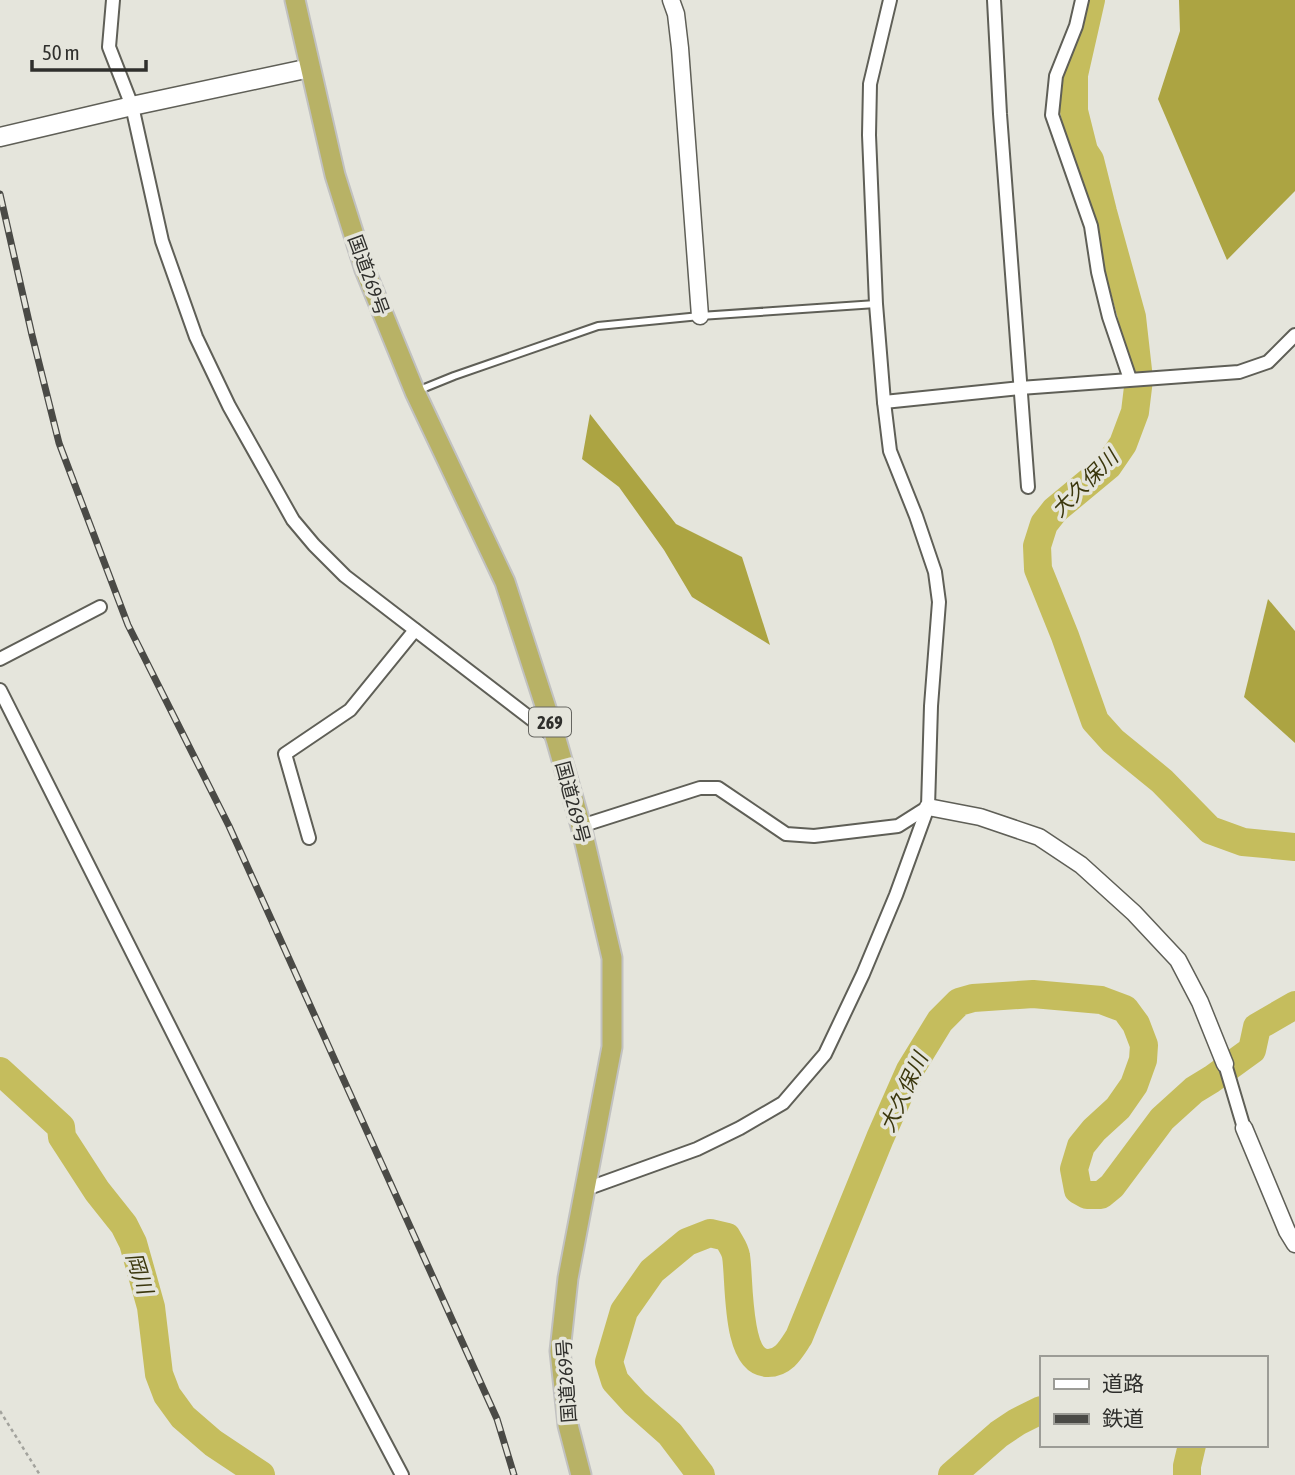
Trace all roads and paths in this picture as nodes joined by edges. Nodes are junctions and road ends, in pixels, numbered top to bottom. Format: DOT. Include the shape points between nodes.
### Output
graph roads {
  1 [pos="113,0"];
  2 [pos="295,0"];
  3 [pos="671,0"];
  4 [pos="890,0"];
  5 [pos="995,0"];
  6 [pos="1082,0"];
  7 [pos="310,68"];
  8 [pos="132,106"];
  9 [pos="0,137"];
  10 [pos="876,304"];
  11 [pos="701,316"];
  12 [pos="1295,335"];
  13 [pos="1130,379"];
  14 [pos="1020,388"];
  15 [pos="415,391"];
  16 [pos="884,402"];
  17 [pos="1028,487"];
  18 [pos="100,607"];
  19 [pos="415,629"];
  20 [pos="0,659"];
  21 [pos="0,690"];
  22 [pos="556,739"];
  23 [pos="928,807"];
  24 [pos="581,826"];
  25 [pos="309,838"];
  26 [pos="1225,1064"];
  27 [pos="1244,1128"];
  28 [pos="586,1189"];
  29 [pos="1295,1244"];
  30 [pos="0,1411"];
  31 [pos="40,1475"];
  32 [pos="402,1475"];
  33 [pos="581,1475"];
  1 -- 8 [label="street" via="109,47"];
  2 -- 7 [label="highway, 国道269号 / 269"];
  3 -- 11 [label="street" via="680,48"];
  4 -- 10 [label="street" via="870,84"];
  5 -- 14 [label="street"];
  6 -- 13 [label="street" via="1056,76 1052,115 1091,226 1101,283"];
  7 -- 8 [label="main road"];
  7 -- 15 [label="highway, 国道269号 / 269" via="335,175 365,270"];
  8 -- 9 [label="main road"];
  8 -- 19 [label="street" via="162,241 196,337 229,406 293,520 345,576"];
  10 -- 11 [label="lane"];
  10 -- 16 [label="street"];
  11 -- 15 [label="lane" via="598,326"];
  12 -- 13 [label="street" via="1268,362 1239,372"];
  13 -- 14 [label="street"];
  14 -- 16 [label="street"];
  14 -- 17 [label="street"];
  15 -- 22 [label="highway, 国道269号 / 269" via="505,582"];
  16 -- 23 [label="street" via="890,451 935,572 940,602"];
  18 -- 20 [label="street"];
  19 -- 22 [label="street"];
  19 -- 25 [label="street" via="350,710 285,754"];
  21 -- 32 [label="street" via="260,1206"];
  22 -- 24 [label="highway, 国道269号 / 269"];
  23 -- 24 [label="street" via="898,826 814,836 786,834 718,788 700,788"];
  23 -- 26 [label="street" via="981,817 1039,837 1081,865 1178,960"];
  23 -- 28 [label="street" via="882,929 831,1042 783,1102 697,1149"];
  24 -- 28 [label="highway, 国道269号 / 269" via="612,958 612,1047"];
  26 -- 27 [label="street"];
  27 -- 29 [label="street"];
  28 -- 33 [label="highway, 国道269号 / 269" via="568,1278 560,1351 568,1425"];
  30 -- 31 [label="path"];
}
